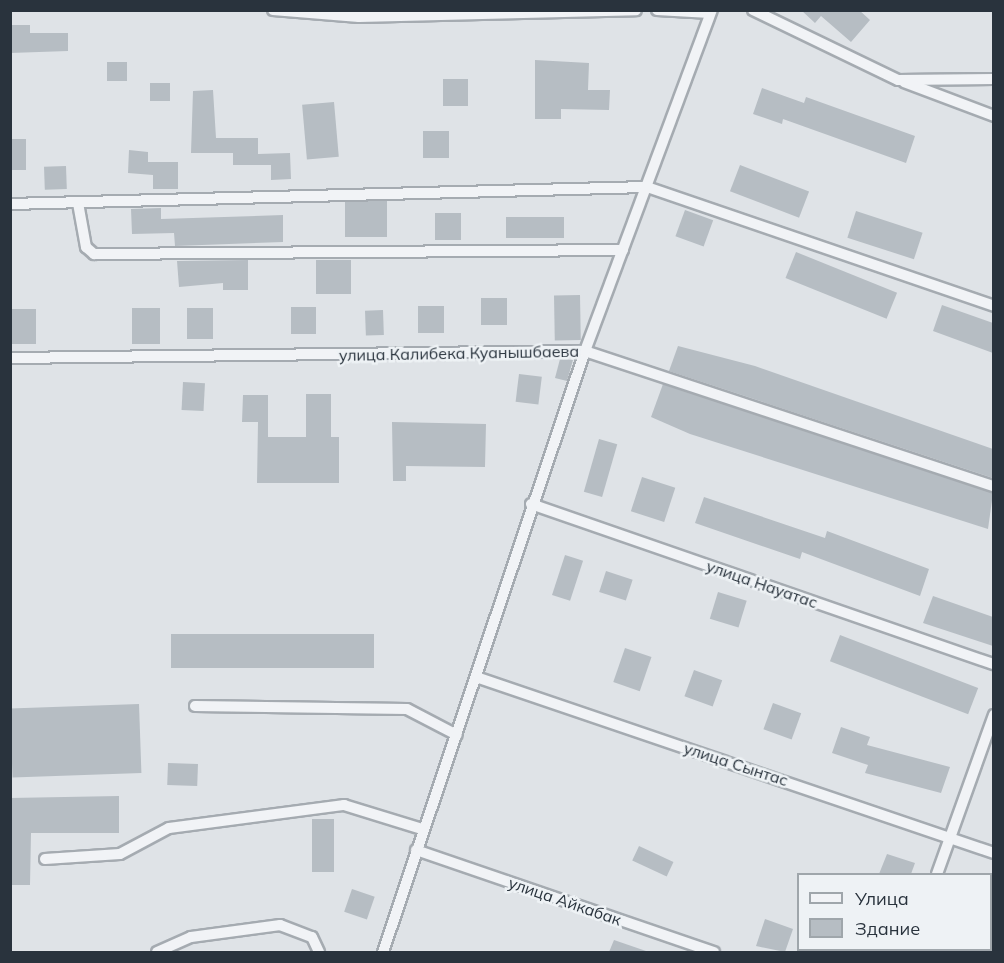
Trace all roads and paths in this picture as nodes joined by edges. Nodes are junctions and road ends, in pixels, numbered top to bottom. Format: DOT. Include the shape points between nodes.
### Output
graph roads {
  1 [pos="273,10"];
  2 [pos="636,10"];
  3 [pos="657,10"];
  4 [pos="753,10"];
  5 [pos="711,12"];
  6 [pos="993,79"];
  7 [pos="898,80"];
  8 [pos="993,116"];
  9 [pos="647,187"];
  10 [pos="78,203"];
  11 [pos="10,204"];
  12 [pos="623,250"];
  13 [pos="993,306"];
  14 [pos="585,351"];
  15 [pos="10,358"];
  16 [pos="993,486"];
  17 [pos="531,504"];
  18 [pos="993,664"];
  19 [pos="478,678"];
  20 [pos="195,706"];
  21 [pos="993,715"];
  22 [pos="457,735"];
  23 [pos="422,829"];
  24 [pos="952,837"];
  25 [pos="416,850"];
  26 [pos="993,853"];
  27 [pos="45,859"];
  28 [pos="937,873"];
  29 [pos="157,952"];
  30 [pos="319,952"];
  31 [pos="383,952"];
  32 [pos="714,952"];
  1 -- 2 [label="street" via="359,17"];
  3 -- 5 [label="street"];
  4 -- 7 [label="street"];
  5 -- 9 [label="street"];
  6 -- 7 [label="street"];
  7 -- 8 [label="street"];
  9 -- 10 [label="street"];
  9 -- 12 [label="street"];
  9 -- 13 [label="street"];
  10 -- 11 [label="street"];
  10 -- 12 [label="street" via="86,247 94,254"];
  12 -- 14 [label="street"];
  14 -- 15 [label="street, улица Калибека Куанышбаева"];
  14 -- 16 [label="street, улица Калибека Куанышбаева"];
  14 -- 17 [label="street"];
  17 -- 18 [label="street, улица Науатас"];
  17 -- 19 [label="street"];
  19 -- 22 [label="street"];
  19 -- 24 [label="street, улица Сынтас"];
  20 -- 22 [label="street" via="408,709"];
  21 -- 24 [label="street"];
  22 -- 23 [label="street"];
  23 -- 25 [label="street"];
  23 -- 27 [label="street" via="344,805 169,828 120,854"];
  24 -- 26 [label="street, улица Сынтас"];
  24 -- 28 [label="street"];
  25 -- 31 [label="street"];
  25 -- 32 [label="street, улица Айкабак"];
  29 -- 30 [label="street" via="191,937 280,925 312,937"];
}
